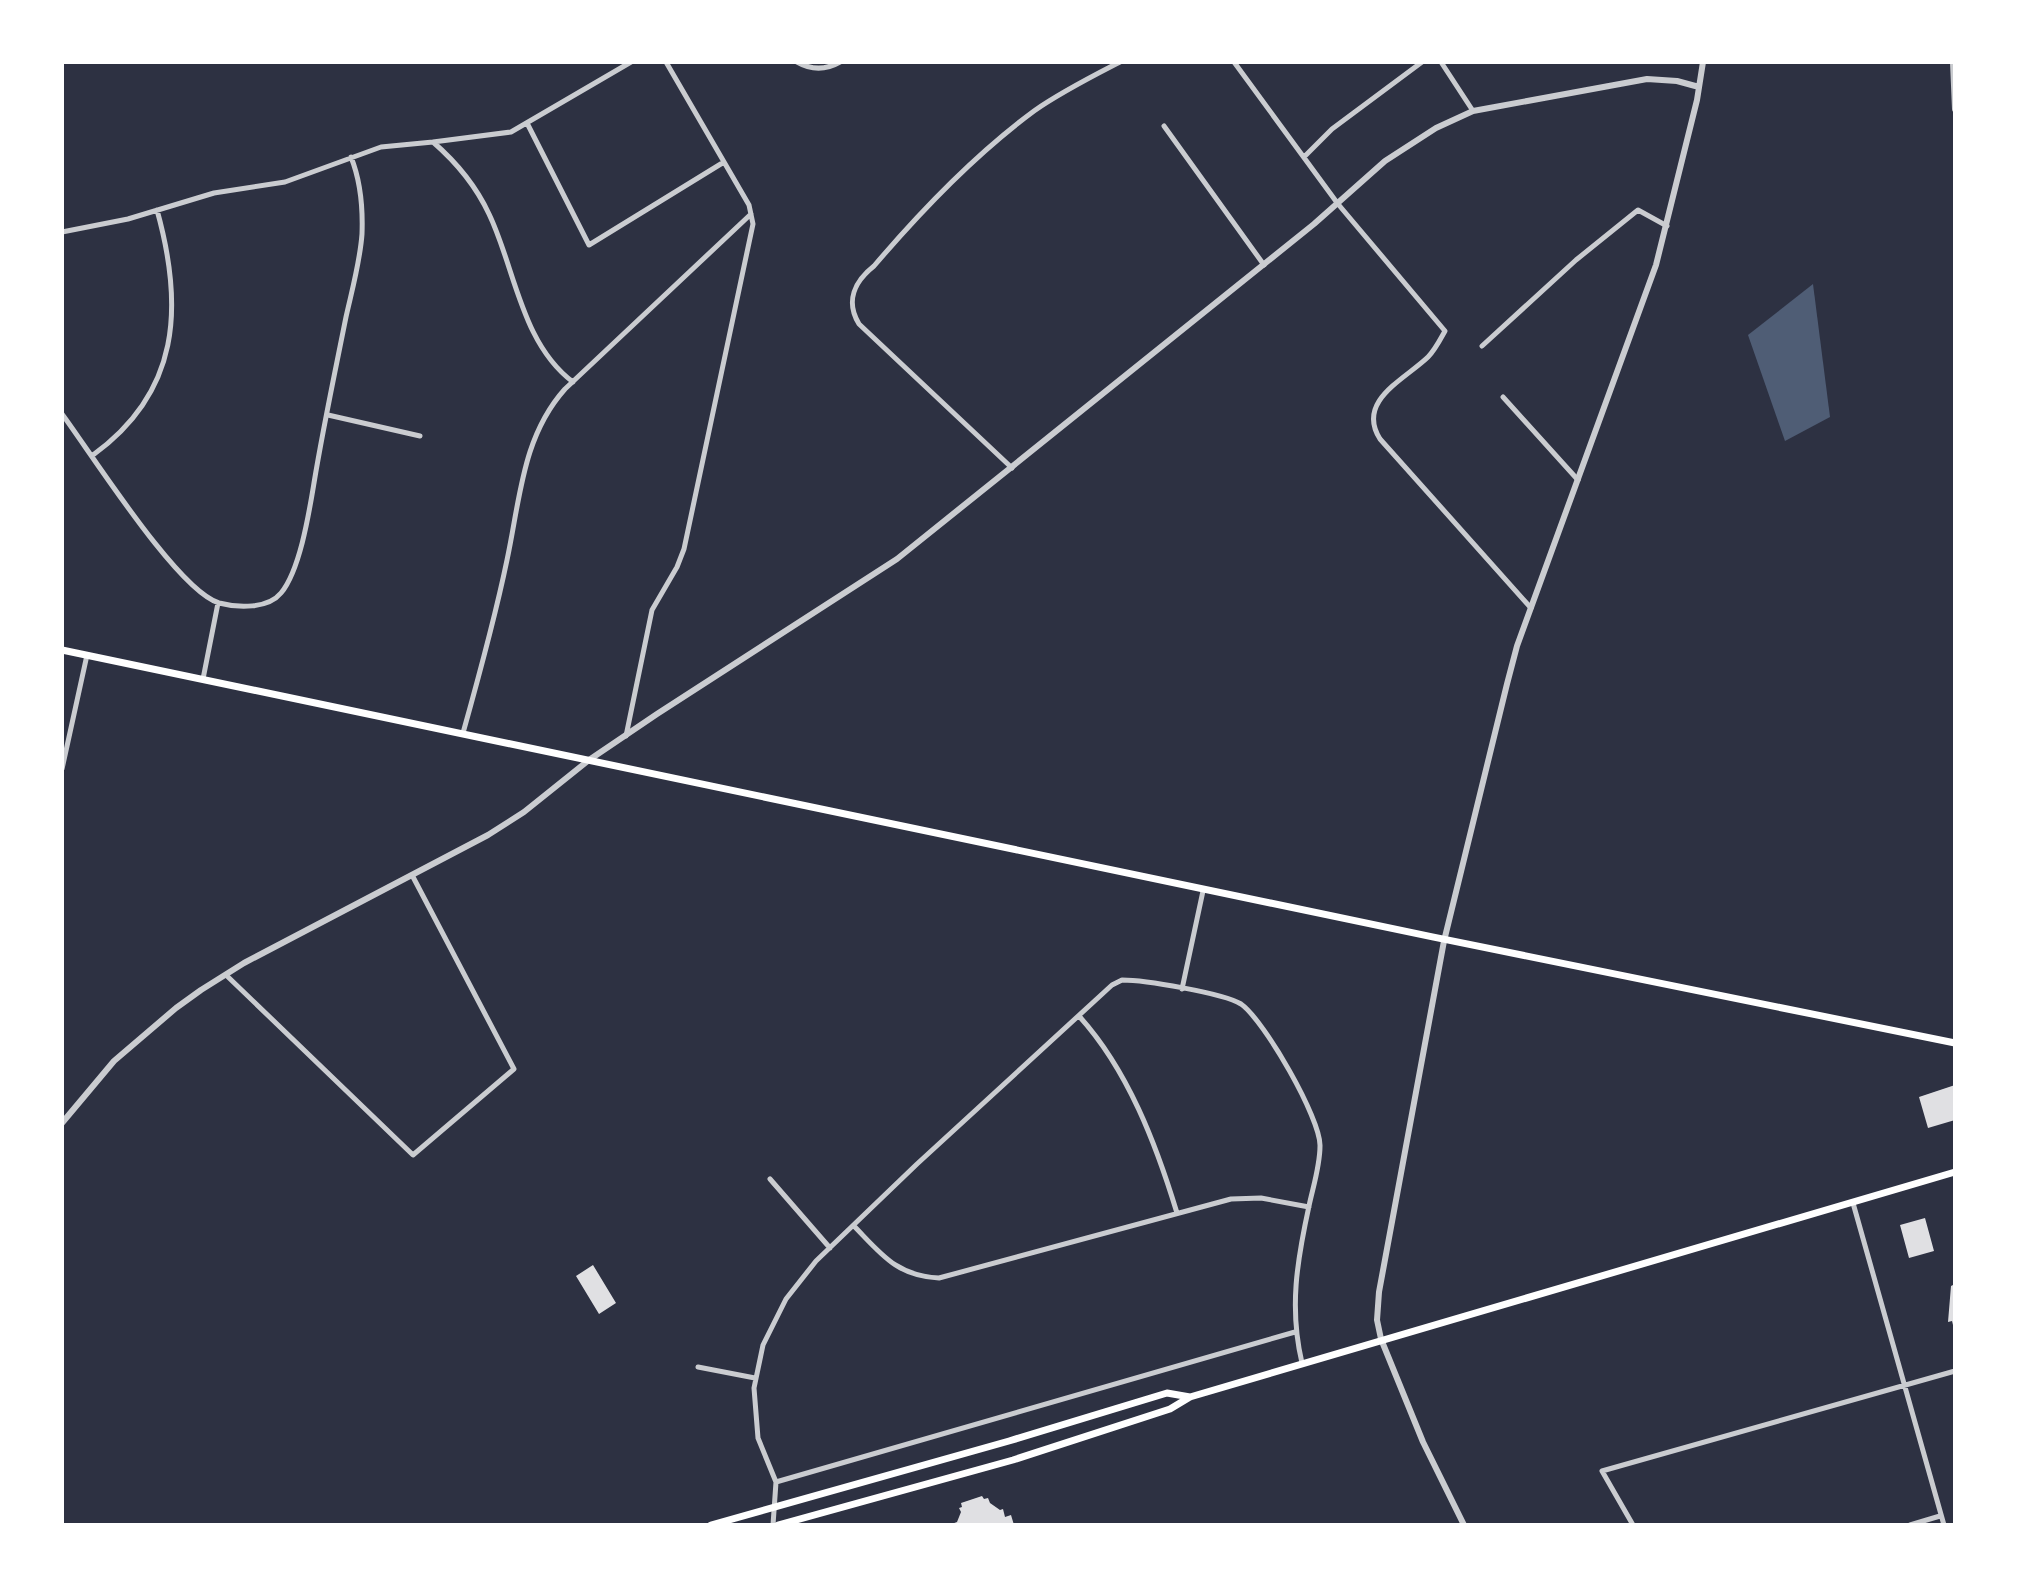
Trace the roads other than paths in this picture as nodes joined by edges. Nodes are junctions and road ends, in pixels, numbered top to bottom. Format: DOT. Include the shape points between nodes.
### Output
graph roads {
  1 [pos="631,62"];
  2 [pos="666,62"];
  3 [pos="797,62"];
  4 [pos="840,62"];
  5 [pos="1120,62"];
  6 [pos="1234,62"];
  7 [pos="1422,62"];
  8 [pos="1441,62"];
  9 [pos="1703,62"];
  10 [pos="1953,62"];
  11 [pos="1699,87"];
  12 [pos="1955,109"];
  13 [pos="1473,111"];
  14 [pos="527,123"];
  15 [pos="1164,126"];
  16 [pos="433,142"];
  17 [pos="351,157"];
  18 [pos="1304,157"];
  19 [pos="724,162"];
  20 [pos="1338,204"];
  21 [pos="157,210"];
  22 [pos="752,214"];
  23 [pos="1667,226"];
  24 [pos="62,232"];
  25 [pos="1264,265"];
  26 [pos="1482,346"];
  27 [pos="573,382"];
  28 [pos="1503,397"];
  29 [pos="62,414"];
  30 [pos="328,415"];
  31 [pos="420,436"];
  32 [pos="93,455"];
  33 [pos="1012,468"];
  34 [pos="1578,480"];
  35 [pos="218,603"];
  36 [pos="1531,608"];
  37 [pos="62,650"];
  38 [pos="87,655"];
  39 [pos="203,679"];
  40 [pos="463,733"];
  41 [pos="626,736"];
  42 [pos="589,760"];
  43 [pos="62,769"];
  44 [pos="412,875"];
  45 [pos="1203,891"];
  46 [pos="1444,941"];
  47 [pos="226,975"];
  48 [pos="1182,989"];
  49 [pos="1079,1016"];
  50 [pos="1955,1043"];
  51 [pos="62,1123"];
  52 [pos="1955,1172"];
  53 [pos="770,1179"];
  54 [pos="1853,1203"];
  55 [pos="1309,1207"];
  56 [pos="1177,1213"];
  57 [pos="854,1226"];
  58 [pos="830,1248"];
  59 [pos="1295,1332"];
  60 [pos="1381,1339"];
  61 [pos="1302,1363"];
  62 [pos="698,1367"];
  63 [pos="1955,1371"];
  64 [pos="755,1378"];
  65 [pos="1904,1386"];
  66 [pos="1190,1397"];
  67 [pos="776,1482"];
  68 [pos="775,1505"];
  69 [pos="1940,1516"];
  70 [pos="711,1525"];
  71 [pos="775,1525"];
  72 [pos="1464,1525"];
  73 [pos="1633,1525"];
  74 [pos="1910,1525"];
  75 [pos="1944,1525"];
  1 -- 14 [label="street"];
  2 -- 19 [label="street"];
  3 -- 4 [label="street" via="822,68"];
  5 -- 33 [label="street" via="1049,101 1010,131 865,273 851,300 859,324"];
  6 -- 18 [label="street"];
  7 -- 18 [label="street" via="1332,129"];
  8 -- 13 [label="street"];
  9 -- 11 [label="street"];
  10 -- 12 [label="street"];
  11 -- 13 [label="street" via="1647,79"];
  11 -- 23 [label="street"];
  13 -- 20 [label="street" via="1410,144 1370,172"];
  14 -- 16 [label="street" via="511,132"];
  14 -- 19 [label="street" via="589,245"];
  15 -- 25 [label="street"];
  16 -- 17 [label="street" via="381,147"];
  16 -- 27 [label="street" via="479,195 532,327 552,361"];
  17 -- 21 [label="street" via="295,179 214,193"];
  17 -- 30 [label="street" via="359,175 362,237"];
  18 -- 20 [label="street"];
  19 -- 22 [label="street"];
  20 -- 25 [label="street"];
  20 -- 36 [label="street" via="1445,331 1433,352 1376,404 1372,422 1380,439"];
  21 -- 24 [label="street"];
  21 -- 32 [label="street" via="173,287 167,347 145,403 127,427"];
  22 -- 27 [label="street"];
  22 -- 41 [label="street" via="687,535 677,567 652,610"];
  23 -- 26 [label="street" via="1638,210"];
  23 -- 34 [label="street"];
  25 -- 33 [label="street"];
  27 -- 40 [label="street" via="547,412 530,449"];
  28 -- 34 [label="street"];
  29 -- 32 [label="street"];
  30 -- 31 [label="street"];
  30 -- 35 [label="street" via="307,522 284,590 258,605"];
  32 -- 35 [label="street" via="176,569"];
  33 -- 41 [label="street" via="897,559"];
  34 -- 36 [label="street"];
  35 -- 39 [label="street"];
  36 -- 46 [label="street" via="1507,684"];
  37 -- 38 [label="main road"];
  38 -- 39 [label="main road"];
  38 -- 43 [label="street"];
  39 -- 40 [label="main road"];
  40 -- 42 [label="main road"];
  41 -- 42 [label="street"];
  42 -- 44 [label="street" via="524,812"];
  42 -- 45 [label="main road"];
  44 -- 47 [label="street"];
  44 -- 47 [label="street" via="514,1069 413,1155"];
  45 -- 46 [label="main road"];
  45 -- 48 [label="street"];
  46 -- 50 [label="main road"];
  46 -- 60 [label="street" via="1379,1292"];
  47 -- 51 [label="street" via="137,1040"];
  48 -- 49 [label="street" via="1122,980"];
  48 -- 55 [label="street" via="1232,1000 1248,1010 1291,1076 1320,1138"];
  49 -- 56 [label="street" via="1129,1091"];
  49 -- 57 [label="street"];
  52 -- 54 [label="main road"];
  53 -- 58 [label="street"];
  54 -- 60 [label="main road"];
  54 -- 65 [label="street"];
  55 -- 56 [label="street" via="1251,1198"];
  55 -- 59 [label="street" via="1296,1282"];
  56 -- 57 [label="street" via="939,1278 900,1270"];
  57 -- 58 [label="street"];
  58 -- 64 [label="street" via="776,1316"];
  59 -- 61 [label="street"];
  59 -- 67 [label="street"];
  60 -- 61 [label="main road"];
  60 -- 72 [label="street"];
  61 -- 66 [label="main road"];
  62 -- 64 [label="street"];
  63 -- 65 [label="street"];
  64 -- 67 [label="street" via="758,1438"];
  65 -- 69 [label="street"];
  65 -- 73 [label="street" via="1602,1471"];
  66 -- 68 [label="main road" via="1167,1393"];
  66 -- 71 [label="main road" via="1170,1409 1013,1460"];
  67 -- 68 [label="street"];
  68 -- 70 [label="main road"];
  68 -- 71 [label="street"];
  69 -- 74 [label="street"];
  69 -- 75 [label="street"];
}
